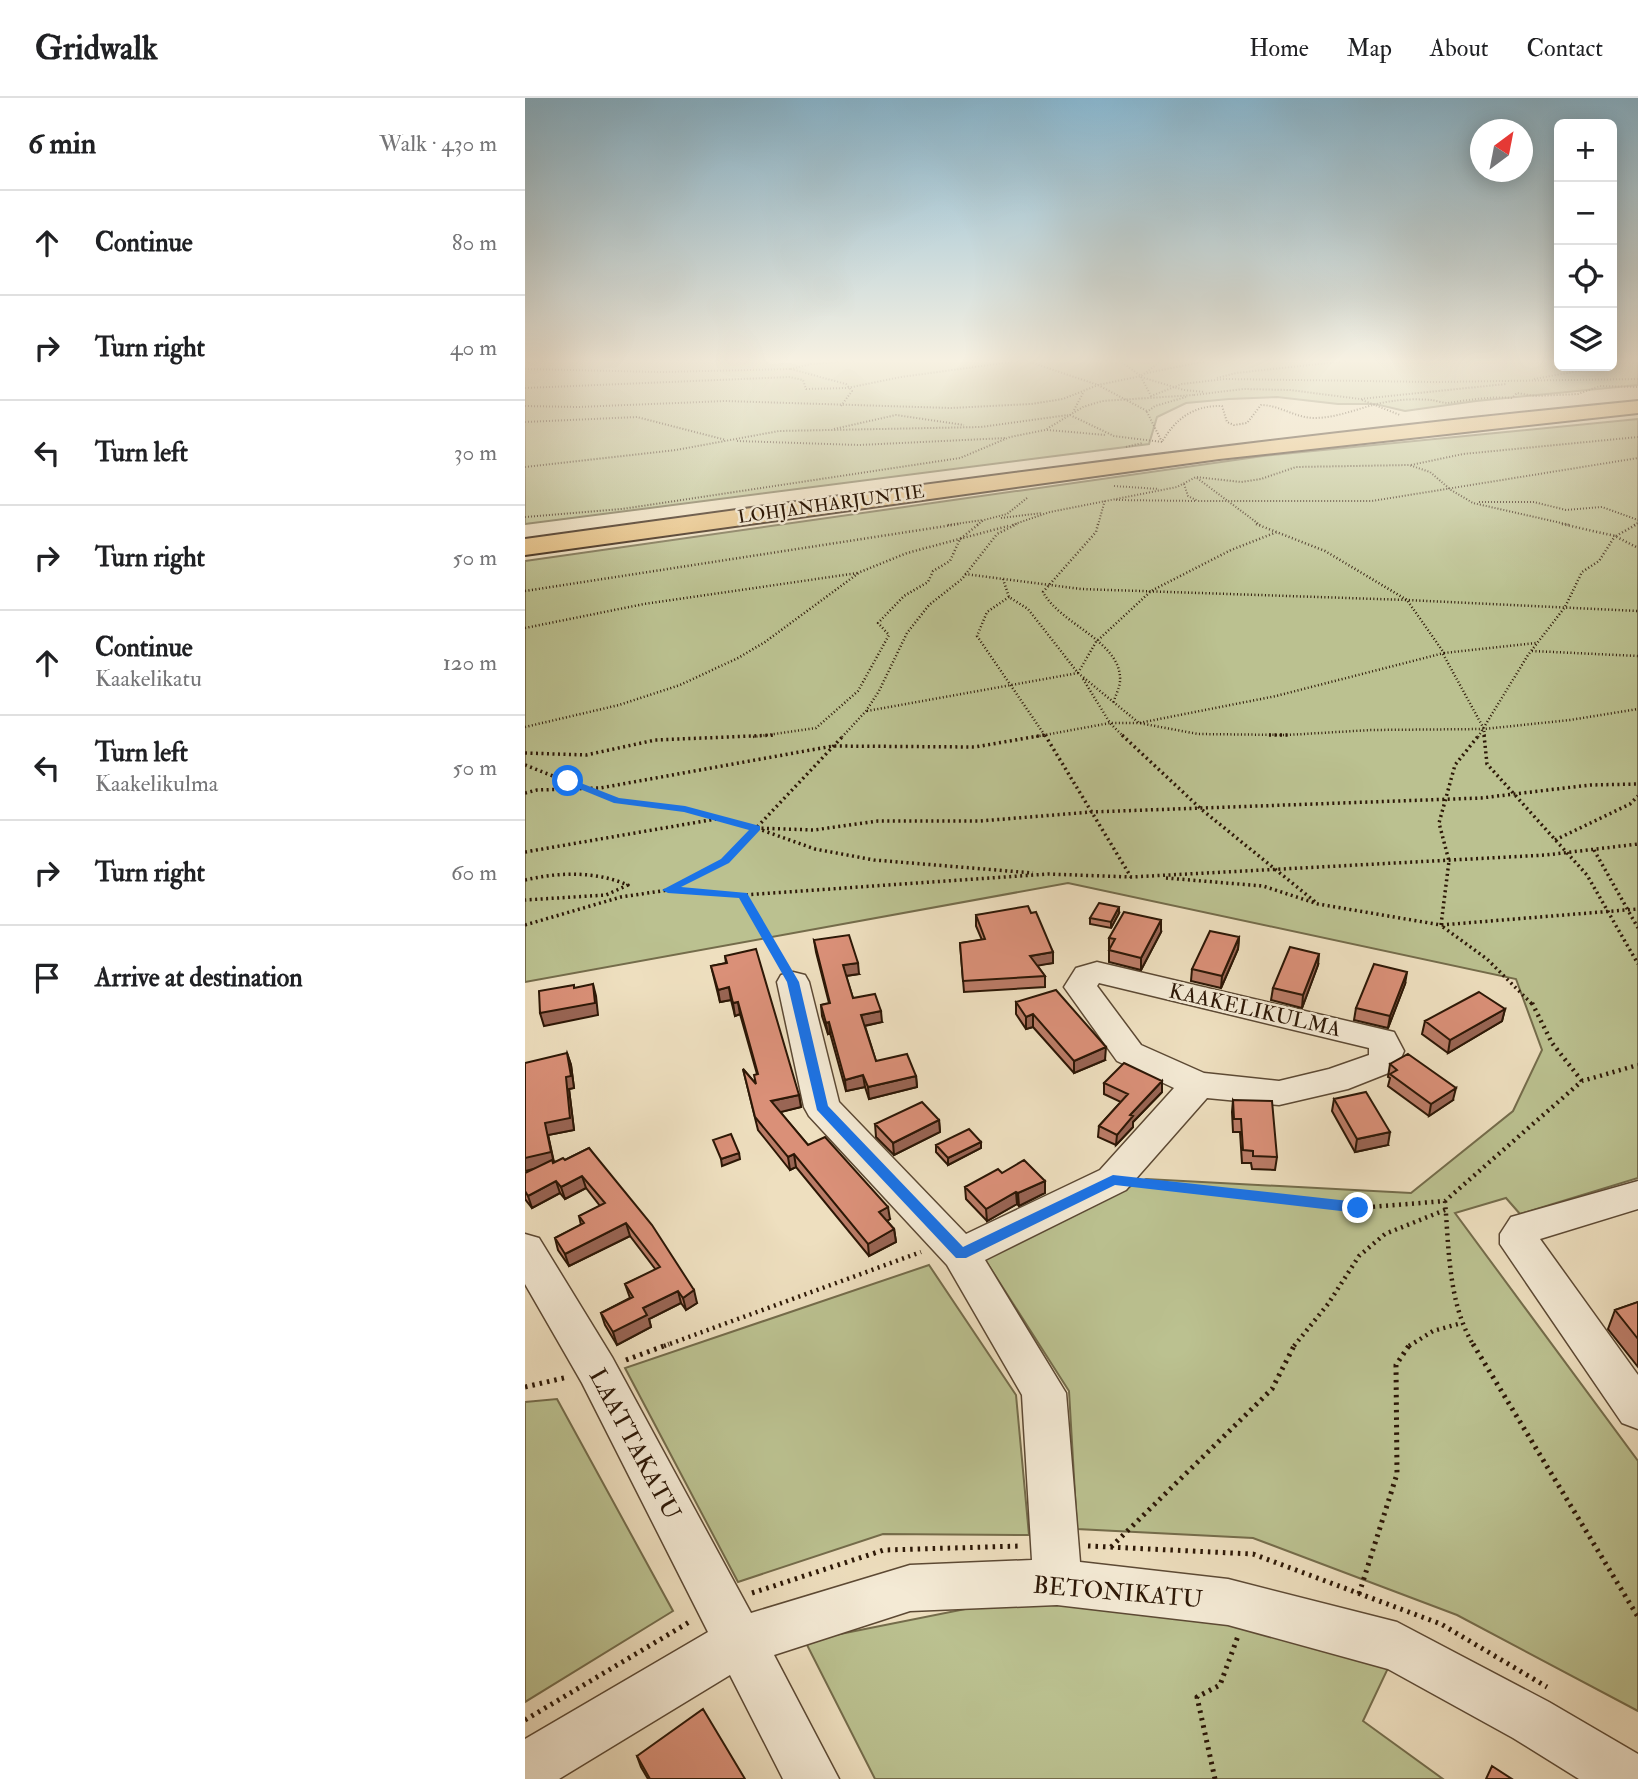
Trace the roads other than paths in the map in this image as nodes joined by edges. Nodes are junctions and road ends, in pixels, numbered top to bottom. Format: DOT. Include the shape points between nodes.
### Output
graph roads {
  1 [pos="1345,437"];
  2 [pos="525,547"];
  3 [pos="793,982"];
  4 [pos="1198,1084"];
  5 [pos="1638,1195"];
  6 [pos="955,1248"];
  7 [pos="525,1249"];
  8 [pos="1638,1410"];
  9 [pos="1057,1582"];
  10 [pos="738,1642"];
  11 [pos="525,1769"];
  12 [pos="812,1779"];
  13 [pos="1629,1779"];
  1 -- 2 [label="highway, LOHJANHARJUNTIE"];
  3 -- 6 [label="street" via="822,1107"];
  4 -- 4 [label="street, KAAKELIKULMA" via="1129,1053 1080,987 1087,975 1097,972 1383,1040 1387,1051 1384,1062 1336,1080 1279,1093"];
  4 -- 6 [label="street" via="1113,1180"];
  5 -- 8 [label="street" via="1525,1228 1520,1244"];
  6 -- 9 [label="street" via="1044,1393"];
  7 -- 10 [label="street, LAATTAKATU" via="597,1370"];
  9 -- 10 [label="street, BETONIKATU" via="910,1588"];
  9 -- 13 [label="street, BETONIKATU" via="1228,1602 1397,1647"];
  10 -- 11 [label="street, BETONIKATU"];
  10 -- 12 [label="street, LAATTAKATU"];
}
